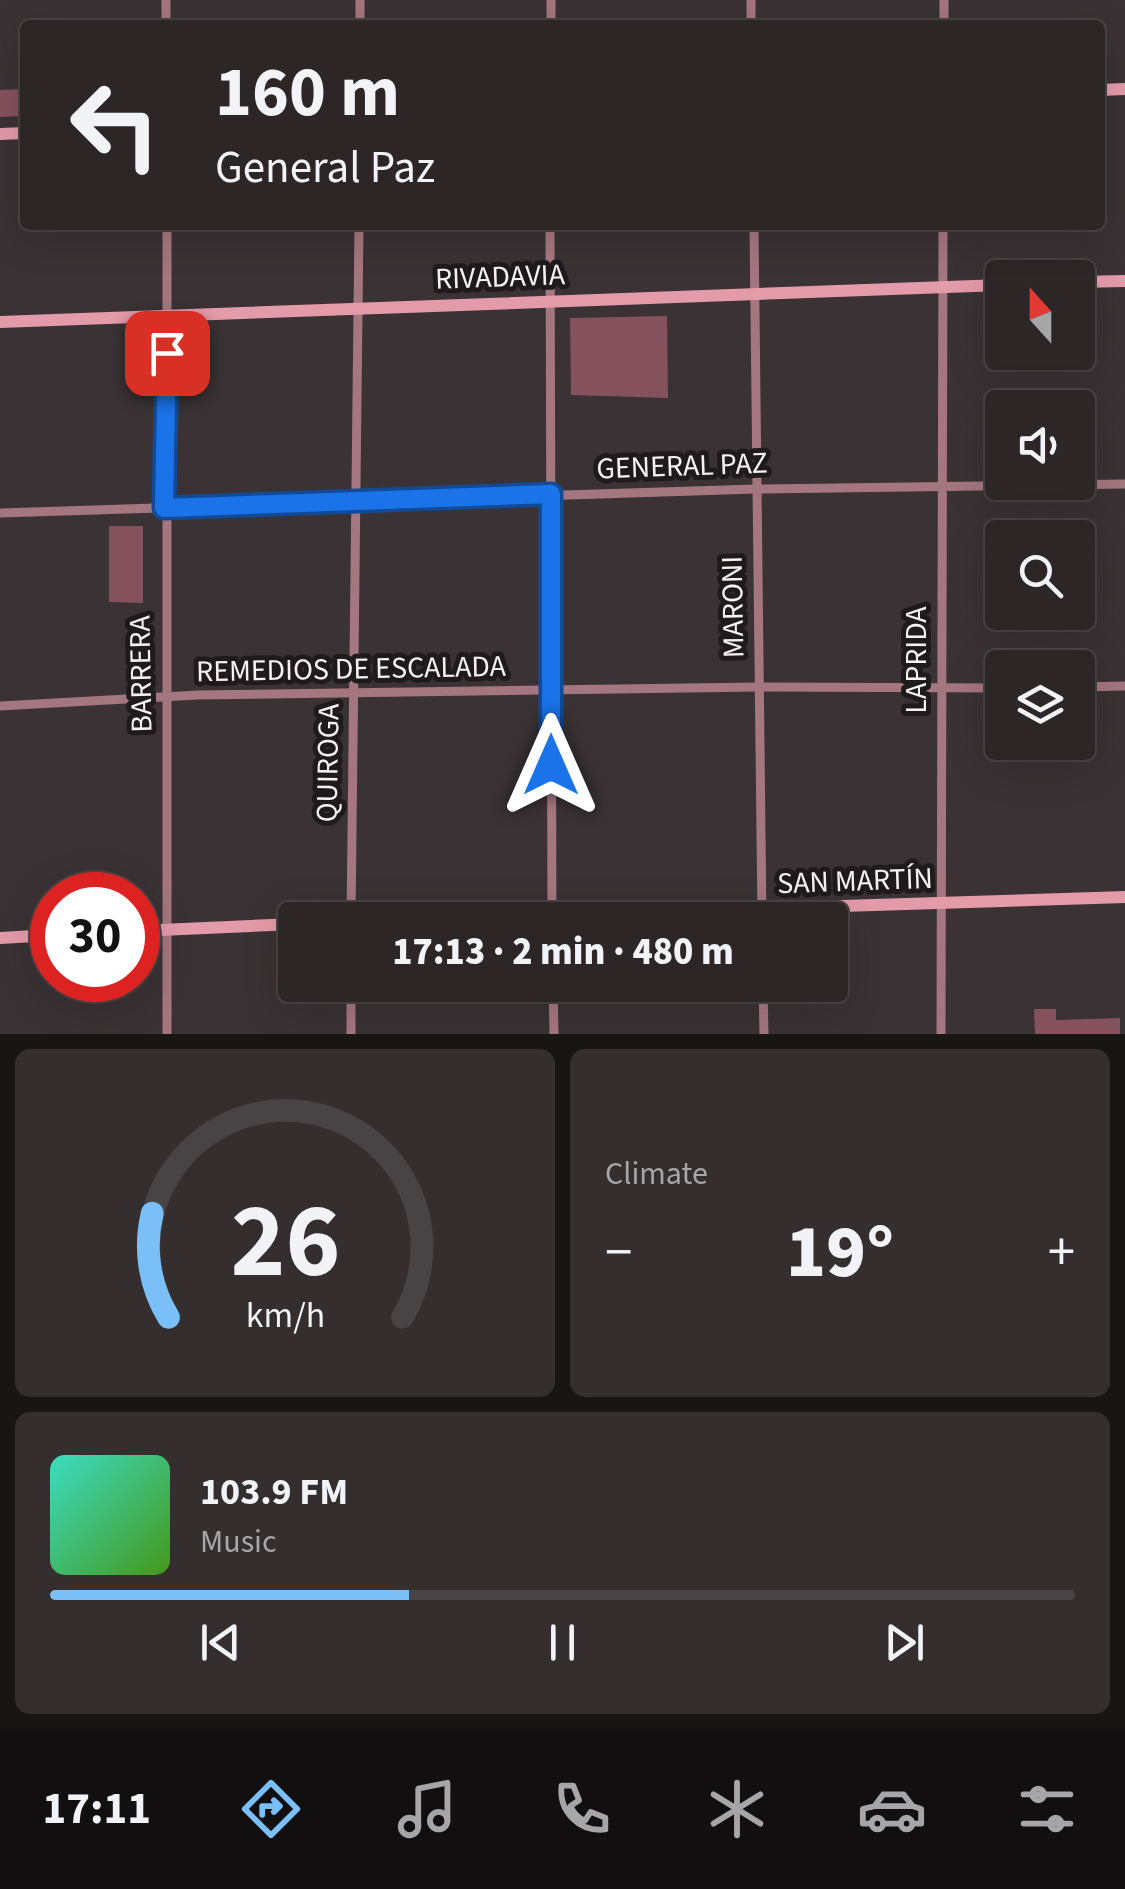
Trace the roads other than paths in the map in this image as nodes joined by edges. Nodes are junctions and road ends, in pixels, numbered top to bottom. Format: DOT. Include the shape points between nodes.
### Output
graph roads {
  1 [pos="167,230"];
  2 [pos="359,230"];
  3 [pos="550,230"];
  4 [pos="754,230"];
  5 [pos="944,230"];
  6 [pos="1125,281"];
  7 [pos="1095,282"];
  8 [pos="985,286"];
  9 [pos="943,287"];
  10 [pos="755,292"];
  11 [pos="550,300"];
  12 [pos="359,308"];
  13 [pos="167,314"];
  14 [pos="0,322"];
  15 [pos="1125,484"];
  16 [pos="941,485"];
  17 [pos="756,489"];
  18 [pos="551,494"];
  19 [pos="356,501"];
  20 [pos="164,508"];
  21 [pos="0,513"];
  22 [pos="1125,686"];
  23 [pos="759,687"];
  24 [pos="1095,687"];
  25 [pos="941,688"];
  26 [pos="985,688"];
  27 [pos="550,690"];
  28 [pos="354,694"];
  29 [pos="166,697"];
  30 [pos="0,706"];
  31 [pos="1125,897"];
  32 [pos="350,902"];
  33 [pos="552,902"];
  34 [pos="762,902"];
  35 [pos="940,903"];
  36 [pos="848,909"];
  37 [pos="278,925"];
  38 [pos="169,929"];
  39 [pos="160,930"];
  40 [pos="30,937"];
  41 [pos="0,938"];
  42 [pos="351,1002"];
  43 [pos="553,1002"];
  44 [pos="764,1002"];
  45 [pos="168,1034"];
  46 [pos="352,1034"];
  47 [pos="554,1034"];
  48 [pos="764,1034"];
  49 [pos="941,1034"];
  1 -- 13 [label="street, BARRERA"];
  2 -- 12 [label="street, QUIROGA"];
  3 -- 11 [label="street"];
  4 -- 10 [label="street, MARONI"];
  5 -- 9 [label="street, LAPRIDA"];
  6 -- 7 [label="main road"];
  8 -- 9 [label="main road, RIVADAVIA"];
  9 -- 10 [label="main road, RIVADAVIA"];
  9 -- 16 [label="street, LAPRIDA"];
  10 -- 11 [label="main road, RIVADAVIA"];
  10 -- 17 [label="street, MARONI"];
  11 -- 12 [label="main road, RIVADAVIA"];
  11 -- 18 [label="street"];
  12 -- 13 [label="main road, RIVADAVIA"];
  12 -- 19 [label="street, QUIROGA"];
  13 -- 14 [label="main road, RIVADAVIA"];
  13 -- 20 [label="street, BARRERA"];
  15 -- 16 [label="street, GENERAL PAZ"];
  16 -- 17 [label="street, GENERAL PAZ"];
  16 -- 25 [label="street, LAPRIDA"];
  17 -- 18 [label="street, GENERAL PAZ"];
  17 -- 23 [label="street, MARONI"];
  18 -- 19 [label="street, GENERAL PAZ"];
  18 -- 27 [label="street"];
  19 -- 20 [label="street, GENERAL PAZ"];
  19 -- 28 [label="street, QUIROGA"];
  20 -- 21 [label="street, GENERAL PAZ"];
  20 -- 29 [label="street, BARRERA"];
  22 -- 24 [label="street"];
  23 -- 25 [label="street, REMEDIOS DE ESCALADA"];
  23 -- 27 [label="street, REMEDIOS DE ESCALADA"];
  23 -- 34 [label="street, MARONI"];
  25 -- 26 [label="street, REMEDIOS DE ESCALADA"];
  25 -- 35 [label="street, LAPRIDA"];
  27 -- 28 [label="street, REMEDIOS DE ESCALADA"];
  27 -- 33 [label="street"];
  28 -- 29 [label="street, REMEDIOS DE ESCALADA"];
  28 -- 32 [label="street, QUIROGA"];
  29 -- 30 [label="street, REMEDIOS DE ESCALADA"];
  29 -- 38 [label="street, BARRERA"];
  31 -- 35 [label="main road, SAN MARTÍN"];
  35 -- 36 [label="main road, SAN MARTÍN"];
  35 -- 49 [label="street, LAPRIDA"];
  37 -- 38 [label="main road"];
  38 -- 39 [label="main road"];
  38 -- 45 [label="street, BARRERA"];
  40 -- 41 [label="main road"];
  42 -- 46 [label="street"];
  43 -- 47 [label="street"];
  44 -- 48 [label="street"];
}
